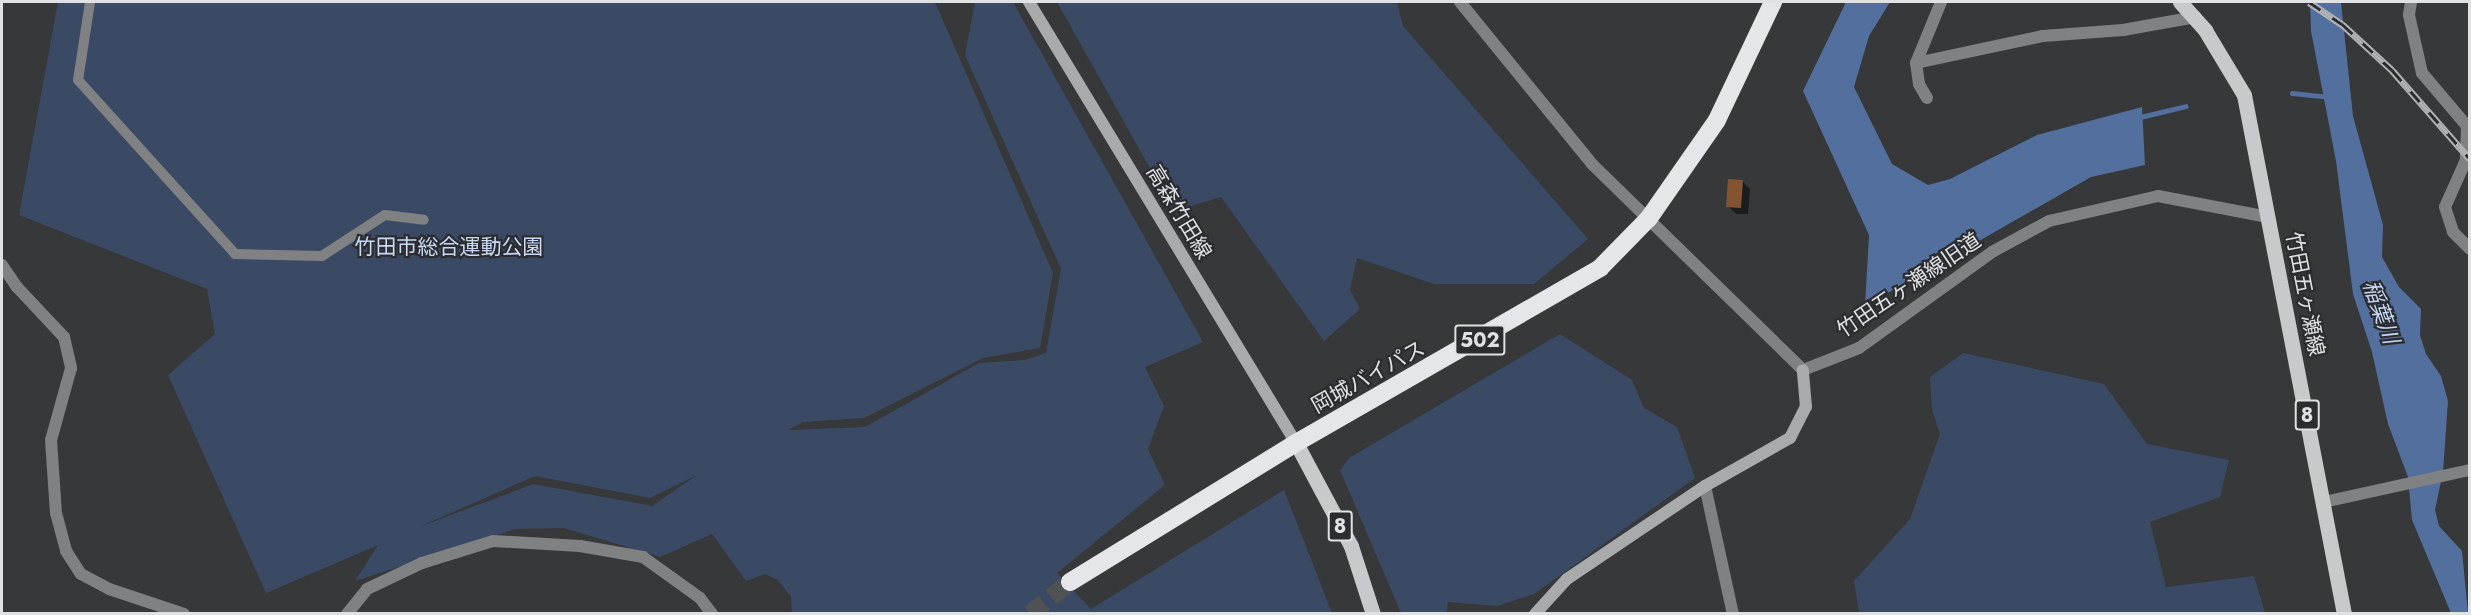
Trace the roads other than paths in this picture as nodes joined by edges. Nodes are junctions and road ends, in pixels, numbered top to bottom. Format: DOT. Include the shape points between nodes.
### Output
graph roads {
  1 [pos="90,2"];
  2 [pos="1029,2"];
  3 [pos="1460,2"];
  4 [pos="1773,2"];
  5 [pos="1941,2"];
  6 [pos="2180,2"];
  7 [pos="2411,2"];
  8 [pos="2196,17"];
  9 [pos="1916,63"];
  10 [pos="1928,98"];
  11 [pos="2268,217"];
  12 [pos="1649,218"];
  13 [pos="424,219"];
  14 [pos="2469,249"];
  15 [pos="2,265"];
  16 [pos="1803,370"];
  17 [pos="1296,443"];
  18 [pos="2469,470"];
  19 [pos="1705,486"];
  20 [pos="2324,502"];
  21 [pos="1070,582"];
  22 [pos="184,614"];
  23 [pos="347,614"];
  24 [pos="712,614"];
  25 [pos="1373,614"];
  26 [pos="1535,614"];
  27 [pos="1733,614"];
  28 [pos="2344,614"];
  1 -- 13 [label="lane" via="78,80 235,254 322,256 385,215"];
  2 -- 17 [label="main road, 高森竹田線"];
  3 -- 12 [label="street" via="1593,165"];
  4 -- 12 [label="highway, 岡城バイパス / 502" via="1717,120"];
  5 -- 9 [label="street"];
  6 -- 8 [label="main road, 竹田五ヶ瀬線 / 8"];
  7 -- 14 [label="street" via="2409,15 2421,73 2467,126 2466,160 2445,207 2453,232"];
  8 -- 9 [label="street" via="2123,30 2043,36"];
  8 -- 11 [label="main road, 竹田五ヶ瀬線 / 8" via="2244,95"];
  9 -- 10 [label="street" via="1919,84"];
  11 -- 16 [label="street, 竹田五ヶ瀬線旧道" via="2157,196 2049,221 1992,252 1858,348"];
  11 -- 20 [label="main road, 竹田五ヶ瀬線 / 8"];
  12 -- 16 [label="street" via="1717,290"];
  12 -- 17 [label="highway, 岡城バイパス / 502" via="1600,268 1567,290"];
  15 -- 22 [label="street" via="64,337 71,368 51,440 56,513 66,551 81,574 109,589"];
  16 -- 19 [label="main road" via="1806,408 1790,438"];
  17 -- 21 [label="highway, 岡城バイパス / 502"];
  17 -- 25 [label="main road, 8" via="1351,546"];
  18 -- 20 [label="street"];
  19 -- 26 [label="main road" via="1567,579"];
  19 -- 27 [label="street"];
  20 -- 28 [label="main road, 竹田五ヶ瀬線 / 8"];
  23 -- 24 [label="street" via="368,589 422,563 493,541 580,546 644,557 700,598"];
}
